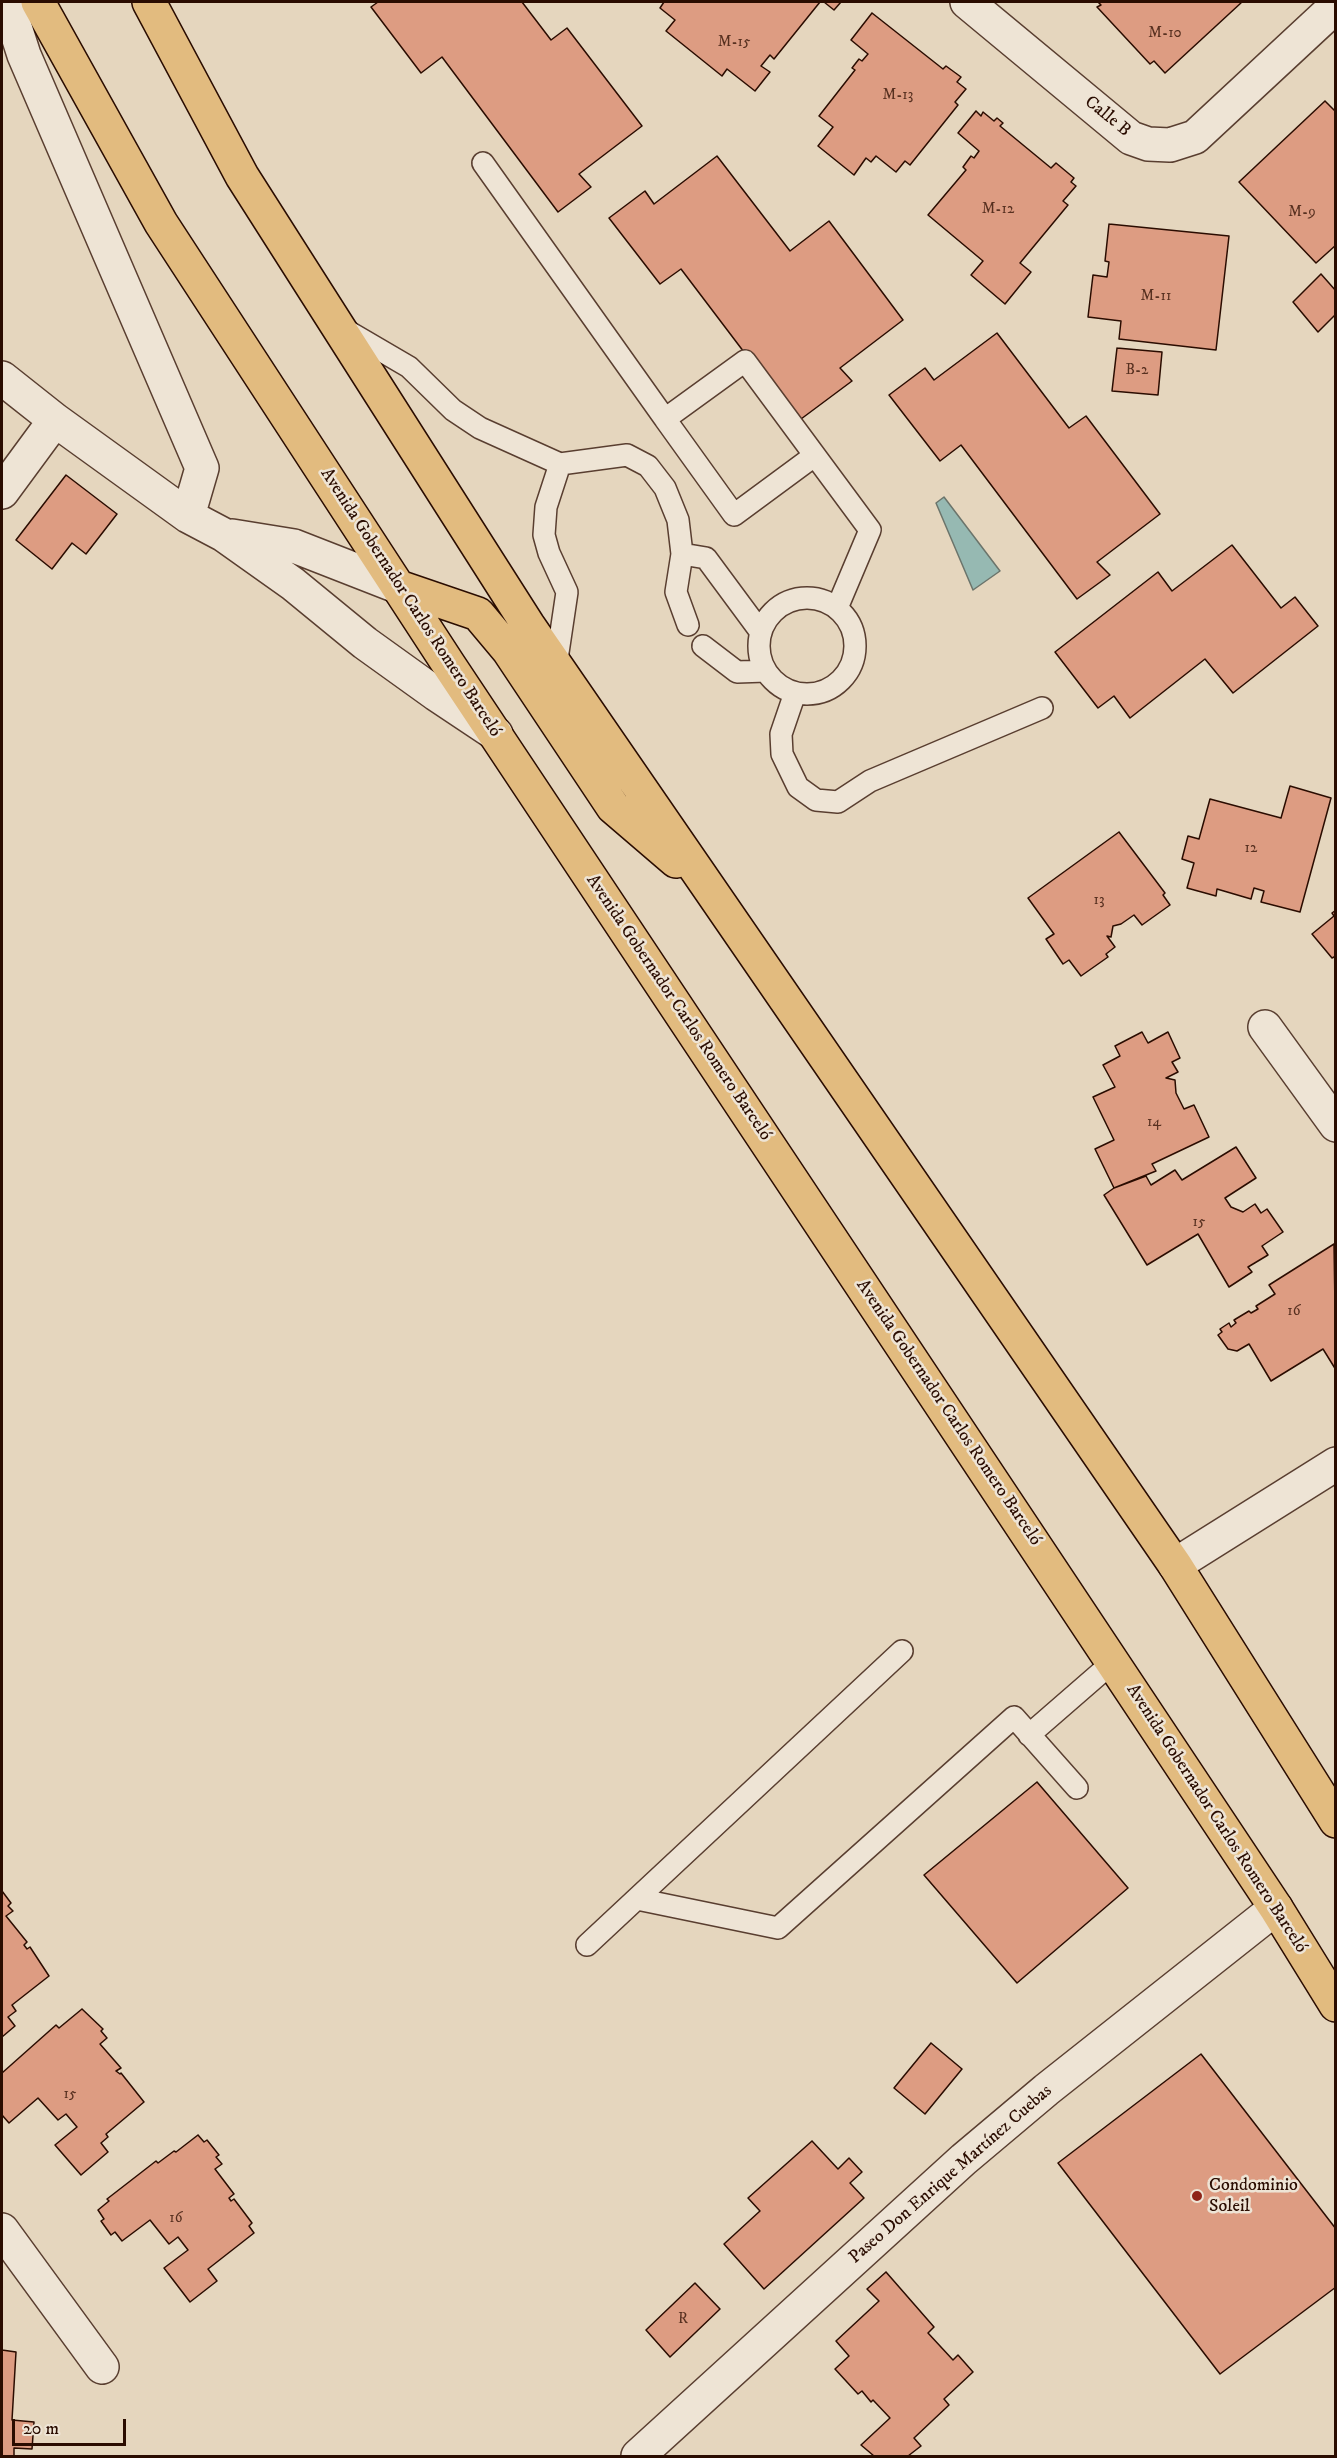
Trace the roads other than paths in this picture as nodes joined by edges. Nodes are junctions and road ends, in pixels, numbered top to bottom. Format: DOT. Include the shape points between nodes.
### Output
graph roads {
  1 [pos="7,2"];
  2 [pos="38,2"];
  3 [pos="149,2"];
  4 [pos="967,2"];
  5 [pos="1335,6"];
  6 [pos="483,163"];
  7 [pos="339,326"];
  8 [pos="2,378"];
  9 [pos="665,419"];
  10 [pos="56,420"];
  11 [pos="814,456"];
  12 [pos="560,464"];
  13 [pos="2,492"];
  14 [pos="188,516"];
  15 [pos="224,535"];
  16 [pos="682,554"];
  17 [pos="399,587"];
  18 [pos="837,608"];
  19 [pos="688,625"];
  20 [pos="760,631"];
  21 [pos="703,646"];
  22 [pos="556,666"];
  23 [pos="766,671"];
  24 [pos="795,693"];
  25 [pos="1042,708"];
  26 [pos="496,734"];
  27 [pos="710,890"];
  28 [pos="1265,1027"];
  29 [pos="1335,1125"];
  30 [pos="1335,1464"];
  31 [pos="1175,1565"];
  32 [pos="902,1652"];
  33 [pos="1113,1662"];
  34 [pos="1029,1735"];
  35 [pos="1077,1788"];
  36 [pos="1335,1821"];
  37 [pos="637,1899"];
  38 [pos="1276,1908"];
  39 [pos="587,1945"];
  40 [pos="1335,2005"];
  41 [pos="2,2230"];
  42 [pos="102,2367"];
  43 [pos="638,2457"];
  1 -- 14 [label="street" via="24,55 202,468"];
  2 -- 17 [label="main road, Avenida Gobernador Carlos Romero Barceló" via="161,223"];
  3 -- 7 [label="main road" via="242,176"];
  4 -- 5 [label="street, Calle B" via="1131,138 1170,145 1196,137"];
  6 -- 9 [label="lane"];
  7 -- 12 [label="lane" via="409,367 453,411 480,428"];
  7 -- 22 [label="main road"];
  8 -- 10 [label="street"];
  9 -- 11 [label="lane" via="746,361"];
  9 -- 11 [label="lane" via="734,515"];
  10 -- 13 [label="street"];
  10 -- 14 [label="street"];
  11 -- 18 [label="lane" via="870,530"];
  12 -- 16 [label="lane" via="627,455 648,466 665,488 678,520"];
  12 -- 22 [label="lane" via="546,507 544,536 567,592"];
  14 -- 15 [label="street"];
  15 -- 17 [label="street" via="294,546"];
  15 -- 26 [label="street" via="293,584 365,643"];
  16 -- 19 [label="lane" via="676,592"];
  16 -- 20 [label="lane" via="706,558"];
  17 -- 26 [label="main road, Avenida Gobernador Carlos Romero Barceló"];
  17 -- 27 [label="main road" via="478,614 508,651 613,807"];
  18 -- 20 [label="lane" via="823,600 792,599 778,606"];
  18 -- 24 [label="lane" via="854,635 855,652 850,667 841,681 827,690"];
  20 -- 23 [label="lane" via="760,662"];
  21 -- 23 [label="lane" via="737,672"];
  22 -- 27 [label="main road"];
  23 -- 24 [label="lane" via="780,687"];
  24 -- 25 [label="lane" via="781,734 782,754 798,787 816,800 838,801 870,781"];
  26 -- 33 [label="main road, Avenida Gobernador Carlos Romero Barceló"];
  27 -- 31 [label="main road"];
  28 -- 29 [label="street"];
  30 -- 31 [label="street"];
  31 -- 36 [label="main road"];
  32 -- 37 [label="lane"];
  33 -- 34 [label="lane"];
  33 -- 38 [label="main road, Avenida Gobernador Carlos Romero Barceló"];
  34 -- 35 [label="lane"];
  34 -- 37 [label="lane" via="1014,1717 778,1928"];
  37 -- 39 [label="lane"];
  38 -- 40 [label="main road, Avenida Gobernador Carlos Romero Barceló"];
  38 -- 43 [label="street, Paseo Don Enrique Martínez Cuebas" via="964,2159"];
  41 -- 42 [label="street"];
}
